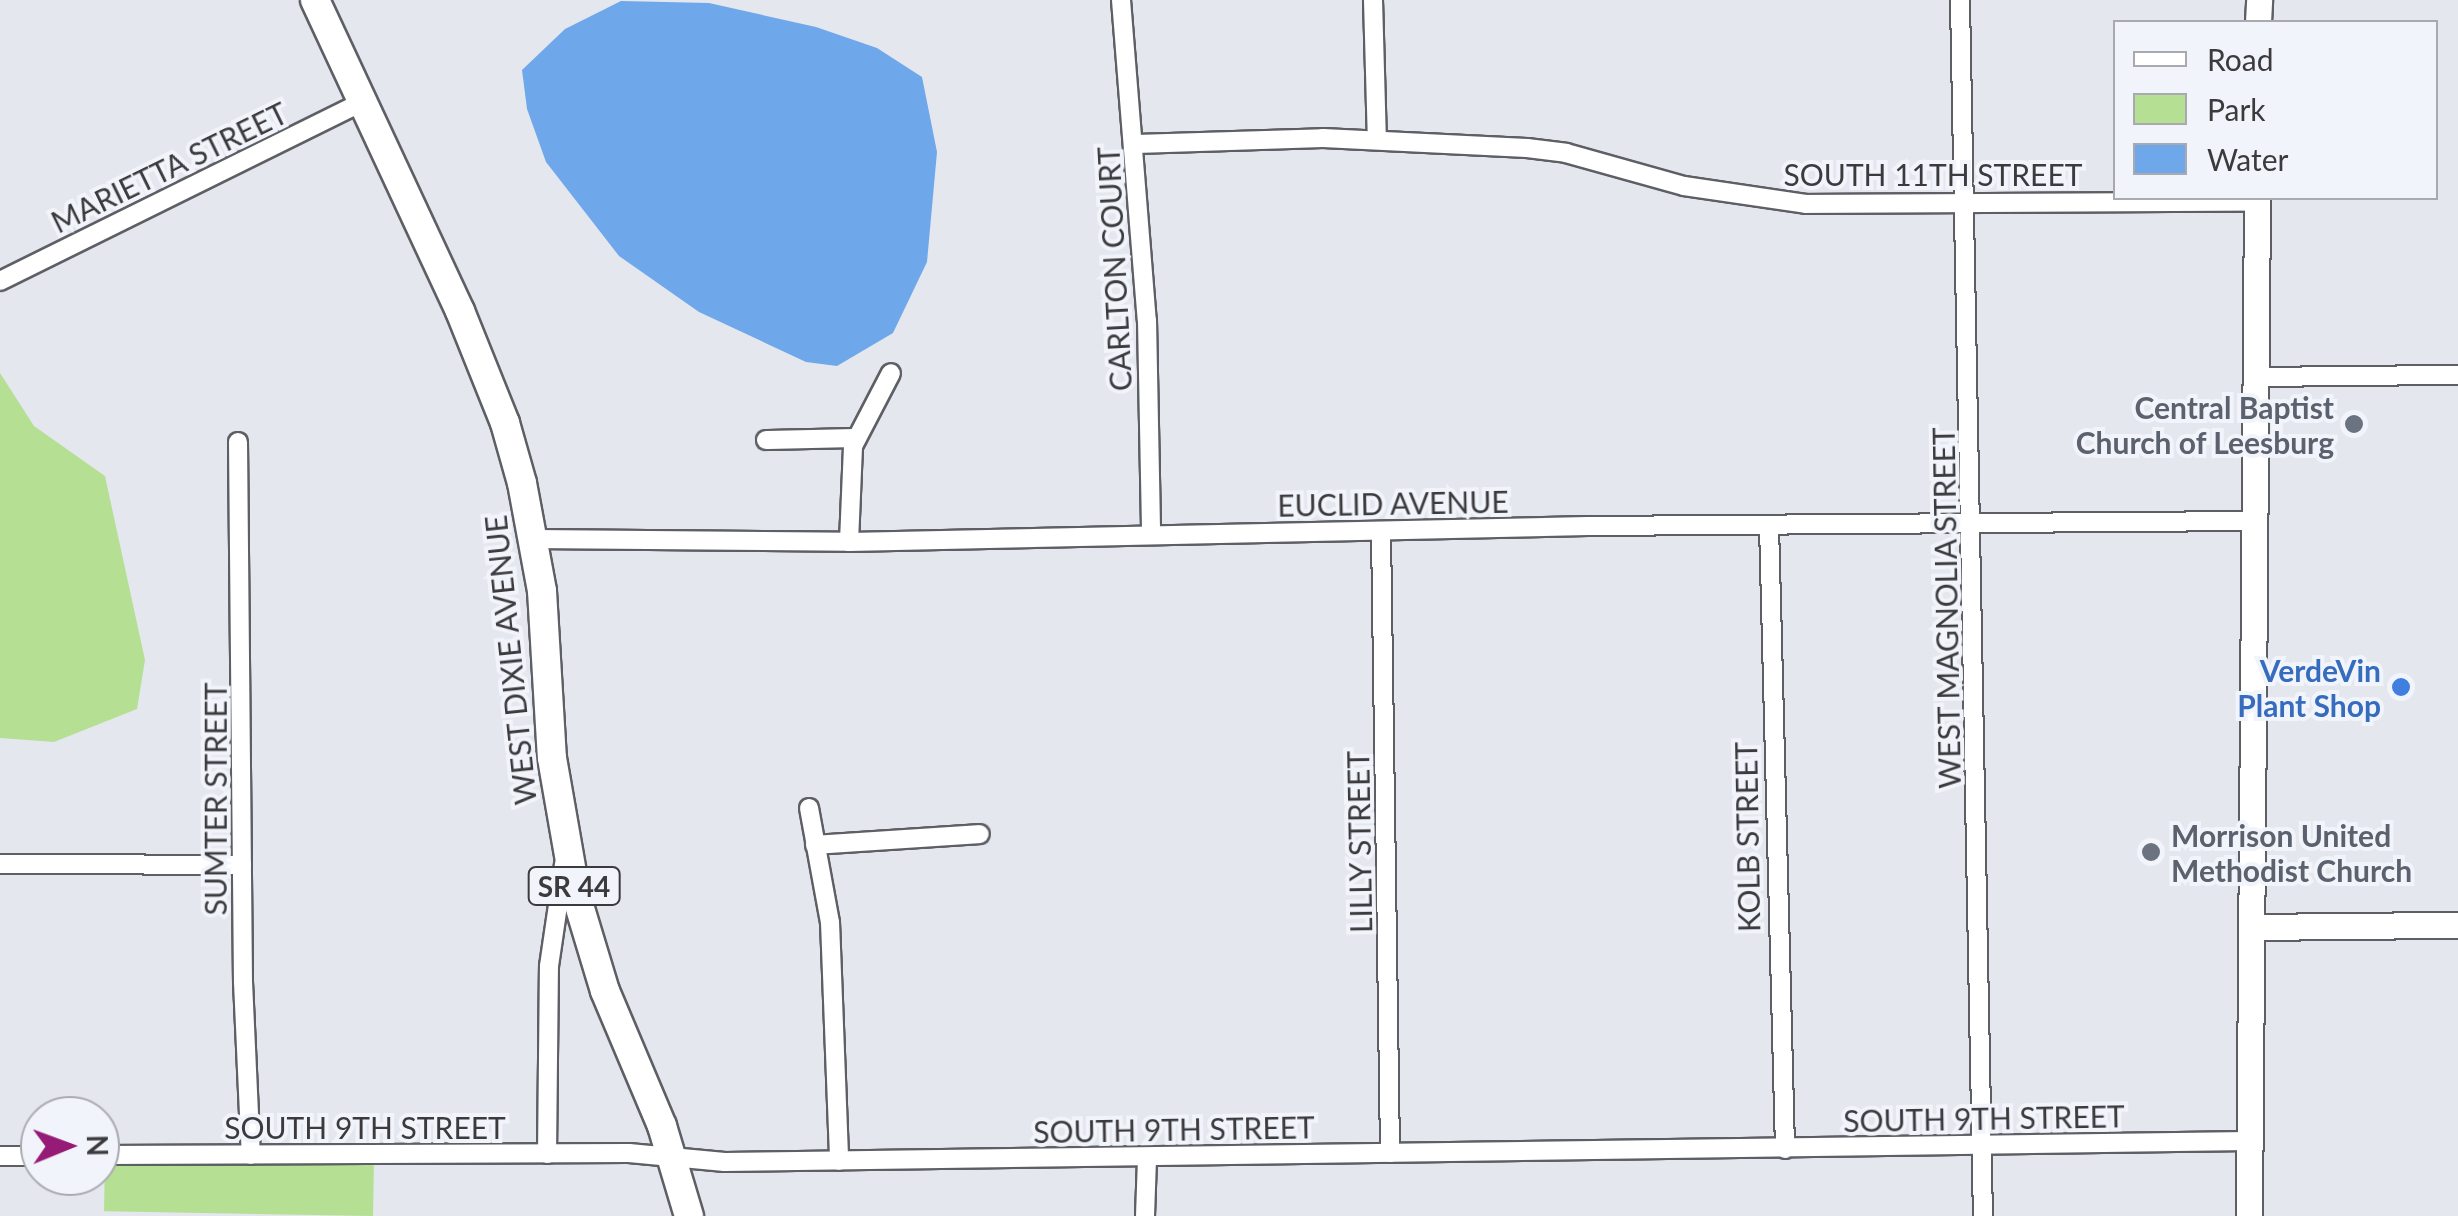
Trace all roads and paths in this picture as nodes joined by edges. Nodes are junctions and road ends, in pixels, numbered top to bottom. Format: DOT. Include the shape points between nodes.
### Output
graph roads {
  1 [pos="314,0"];
  2 [pos="1122,0"];
  3 [pos="1373,0"];
  4 [pos="1960,0"];
  5 [pos="362,102"];
  6 [pos="1378,139"];
  7 [pos="1136,144"];
  8 [pos="2257,200"];
  9 [pos="1965,203"];
  10 [pos="0,282"];
  11 [pos="891,372"];
  12 [pos="2458,375"];
  13 [pos="2256,377"];
  14 [pos="857,438"];
  15 [pos="766,440"];
  16 [pos="238,442"];
  17 [pos="2254,522"];
  18 [pos="1972,524"];
  19 [pos="1769,525"];
  20 [pos="1381,530"];
  21 [pos="1152,536"];
  22 [pos="534,539"];
  23 [pos="849,542"];
  24 [pos="809,808"];
  25 [pos="980,834"];
  26 [pos="815,846"];
  27 [pos="566,848"];
  28 [pos="0,864"];
  29 [pos="242,865"];
  30 [pos="2458,925"];
  31 [pos="2251,927"];
  32 [pos="2249,1141"];
  33 [pos="1982,1145"];
  34 [pos="1785,1148"];
  35 [pos="1390,1153"];
  36 [pos="547,1154"];
  37 [pos="251,1155"];
  38 [pos="120,1156"];
  39 [pos="674,1158"];
  40 [pos="1147,1158"];
  41 [pos="840,1161"];
  42 [pos="689,1216"];
  43 [pos="1146,1216"];
  44 [pos="1982,1216"];
  45 [pos="2248,1216"];
  1 -- 5 [label="main road, WEST DIXIE AVENUE / SR 44"];
  2 -- 7 [label="street, CARLTON COURT"];
  3 -- 6 [label="street"];
  4 -- 9 [label="street, WEST MAGNOLIA STREET"];
  5 -- 10 [label="street, MARIETTA STREET"];
  5 -- 22 [label="main road, WEST DIXIE AVENUE / SR 44" via="486,370"];
  6 -- 7 [label="street, SOUTH 11TH STREET"];
  6 -- 9 [label="street, SOUTH 11TH STREET" via="1566,153 1684,186 1792,202"];
  7 -- 21 [label="street, CARLTON COURT"];
  8 -- 9 [label="street, SOUTH 11TH STREET"];
  8 -- 13 [label="main road"];
  9 -- 18 [label="street, WEST MAGNOLIA STREET"];
  11 -- 14 [label="street"];
  12 -- 13 [label="street"];
  13 -- 17 [label="main road"];
  14 -- 15 [label="street"];
  14 -- 23 [label="street"];
  16 -- 29 [label="street, SUMTER STREET"];
  17 -- 18 [label="street, EUCLID AVENUE"];
  17 -- 31 [label="main road"];
  18 -- 19 [label="street, EUCLID AVENUE"];
  18 -- 33 [label="street, WEST MAGNOLIA STREET"];
  19 -- 20 [label="street, EUCLID AVENUE"];
  19 -- 34 [label="street, KOLB STREET"];
  20 -- 21 [label="street, EUCLID AVENUE"];
  20 -- 35 [label="street, LILLY STREET"];
  21 -- 23 [label="street, EUCLID AVENUE"];
  22 -- 23 [label="street, EUCLID AVENUE"];
  22 -- 27 [label="main road, WEST DIXIE AVENUE / SR 44"];
  24 -- 26 [label="street"];
  25 -- 26 [label="street"];
  26 -- 41 [label="street" via="830,922"];
  27 -- 36 [label="street" via="549,966"];
  27 -- 39 [label="main road, WEST DIXIE AVENUE / SR 44" via="605,991"];
  28 -- 29 [label="street"];
  29 -- 37 [label="street, SUMTER STREET"];
  30 -- 31 [label="main road"];
  31 -- 32 [label="main road"];
  32 -- 33 [label="street, SOUTH 9TH STREET"];
  32 -- 45 [label="main road"];
  33 -- 34 [label="street, SOUTH 9TH STREET"];
  33 -- 44 [label="street, WEST MAGNOLIA STREET"];
  34 -- 35 [label="street, SOUTH 9TH STREET"];
  35 -- 40 [label="street, SOUTH 9TH STREET"];
  36 -- 37 [label="street, SOUTH 9TH STREET"];
  36 -- 39 [label="street, SOUTH 9TH STREET"];
  37 -- 38 [label="street, SOUTH 9TH STREET"];
  39 -- 41 [label="street, SOUTH 9TH STREET"];
  39 -- 42 [label="main road, WEST DIXIE AVENUE / SR 44"];
  40 -- 41 [label="street, SOUTH 9TH STREET"];
  40 -- 43 [label="street"];
}
